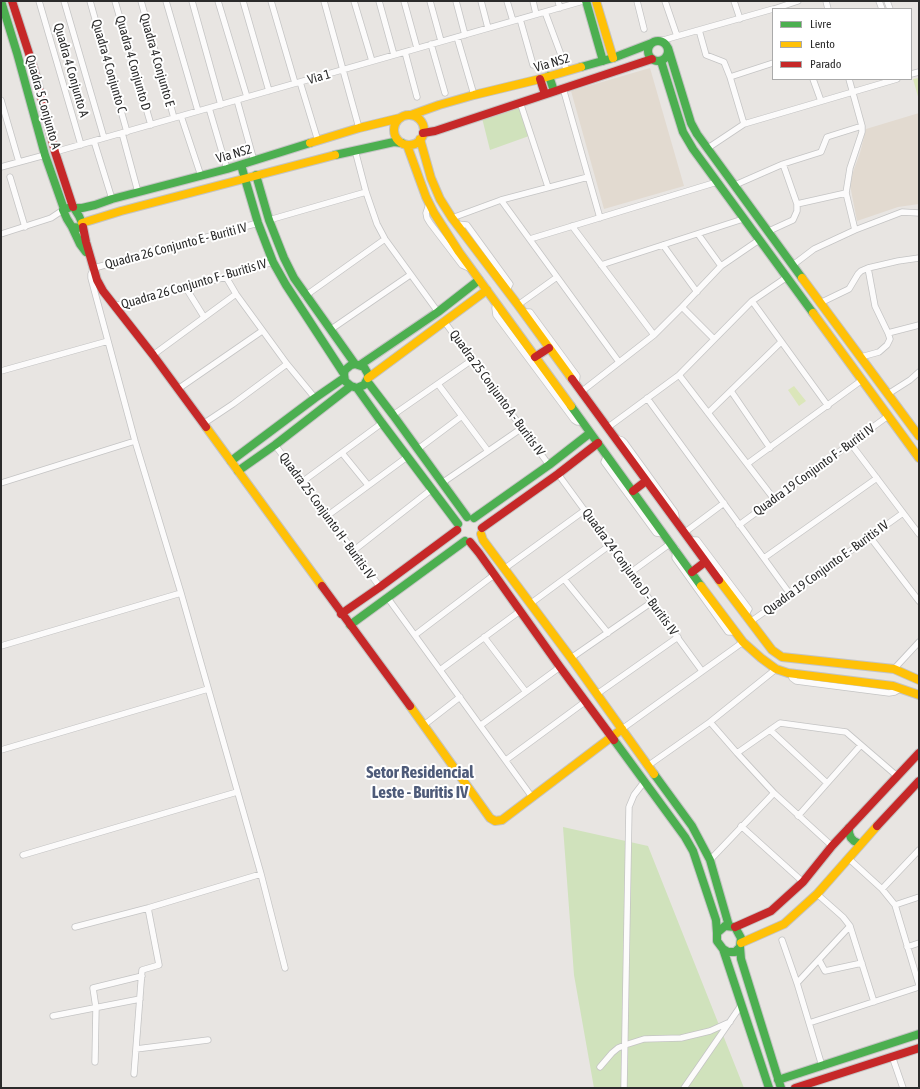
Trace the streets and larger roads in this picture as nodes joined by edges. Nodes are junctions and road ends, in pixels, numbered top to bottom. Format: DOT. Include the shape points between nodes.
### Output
graph roads {
  1 [pos="1,1"];
  2 [pos="12,1"];
  3 [pos="39,1"];
  4 [pos="64,1"];
  5 [pos="90,1"];
  6 [pos="115,1"];
  7 [pos="141,1"];
  8 [pos="166,1"];
  9 [pos="192,1"];
  10 [pos="218,1"];
  11 [pos="243,1"];
  12 [pos="271,1"];
  13 [pos="324,1"];
  14 [pos="354,1"];
  15 [pos="379,1"];
  16 [pos="404,1"];
  17 [pos="430,1"];
  18 [pos="456,1"];
  19 [pos="481,1"];
  20 [pos="507,1"];
  21 [pos="532,1"];
  22 [pos="558,1"];
  23 [pos="583,1"];
  24 [pos="586,1"];
  25 [pos="596,1"];
  26 [pos="637,1"];
  27 [pos="664,1"];
  28 [pos="734,1"];
  29 [pos="795,1"];
  30 [pos="560,8"];
  31 [pos="778,8"];
  32 [pos="772,10"];
  33 [pos="545,12"];
  34 [pos="536,14"];
  35 [pos="520,19"];
  36 [pos="740,19"];
  37 [pos="513,21"];
  38 [pos="488,28"];
  39 [pos="644,29"];
  40 [pos="699,30"];
  41 [pos="465,34"];
  42 [pos="677,36"];
  43 [pos="457,37"];
  44 [pos="441,42"];
  45 [pos="656,42"];
  46 [pos="431,44"];
  47 [pos="609,44"];
  48 [pos="599,47"];
  49 [pos="417,48"];
  50 [pos="668,48"];
  51 [pos="28,52"];
  52 [pos="405,52"];
  53 [pos="17,54"];
  54 [pos="394,55"];
  55 [pos="613,58"];
  56 [pos="656,60"];
  57 [pos="372,61"];
  58 [pos="603,61"];
  59 [pos="772,63"];
  60 [pos="532,65"];
  61 [pos="344,69"];
  62 [pos="22,70"];
  63 [pos="34,70"];
  64 [pos="567,71"];
  65 [pos="549,76"];
  66 [pos="730,77"];
  67 [pos="540,79"];
  68 [pos="813,80"];
  69 [pos="850,80"];
  70 [pos="894,80"];
  71 [pos="298,82"];
  72 [pos="563,88"];
  73 [pos="269,91"];
  74 [pos="554,91"];
  75 [pos="853,92"];
  76 [pos="445,93"];
  77 [pos="545,94"];
  78 [pos="474,95"];
  79 [pos="247,97"];
  80 [pos="417,97"];
  81 [pos="1,100"];
  82 [pos="237,100"];
  83 [pos="821,101"];
  84 [pos="520,102"];
  85 [pos="221,105"];
  86 [pos="209,108"];
  87 [pos="198,111"];
  88 [pos="411,115"];
  89 [pos="181,116"];
  90 [pos="174,118"];
  91 [pos="400,118"];
  92 [pos="744,124"];
  93 [pos="151,125"];
  94 [pos="862,126"];
  95 [pos="359,128"];
  96 [pos="125,132"];
  97 [pos="422,136"];
  98 [pos="104,138"];
  99 [pos="94,141"];
  100 [pos="318,141"];
  101 [pos="405,144"];
  102 [pos="81,145"];
  103 [pos="708,148"];
  104 [pos="355,150"];
  105 [pos="54,152"];
  106 [pos="45,155"];
  107 [pos="254,161"];
  108 [pos="19,162"];
  109 [pos="783,164"];
  110 [pos="241,165"];
  111 [pos="1,167"];
  112 [pos="227,169"];
  113 [pos="256,175"];
  114 [pos="201,176"];
  115 [pos="10,177"];
  116 [pos="588,177"];
  117 [pos="245,178"];
  118 [pos="717,182"];
  119 [pos="735,185"];
  120 [pos="548,188"];
  121 [pos="138,192"];
  122 [pos="366,192"];
  123 [pos="846,193"];
  124 [pos="112,199"];
  125 [pos="501,200"];
  126 [pos="797,204"];
  127 [pos="74,208"];
  128 [pos="63,210"];
  129 [pos="919,213"];
  130 [pos="758,216"];
  131 [pos="51,218"];
  132 [pos="600,218"];
  133 [pos="67,219"];
  134 [pos="268,220"];
  135 [pos="455,221"];
  136 [pos="745,221"];
  137 [pos="258,223"];
  138 [pos="763,224"];
  139 [pos="83,225"];
  140 [pos="572,226"];
  141 [pos="25,227"];
  142 [pos="72,227"];
  143 [pos="855,230"];
  144 [pos="768,231"];
  145 [pos="753,232"];
  146 [pos="1,234"];
  147 [pos="698,234"];
  148 [pos="385,239"];
  149 [pos="530,239"];
  150 [pos="759,240"];
  151 [pos="663,245"];
  152 [pos="919,258"];
  153 [pos="91,259"];
  154 [pos="273,262"];
  155 [pos="601,265"];
  156 [pos="794,265"];
  157 [pos="721,266"];
  158 [pos="94,268"];
  159 [pos="868,268"];
  160 [pos="410,275"];
  161 [pos="226,277"];
  162 [pos="558,277"];
  163 [pos="787,277"];
  164 [pos="479,280"];
  165 [pos="186,288"];
  166 [pos="487,290"];
  167 [pos="697,292"];
  168 [pos="236,294"];
  169 [pos="305,296"];
  170 [pos="752,301"];
  171 [pos="496,303"];
  172 [pos="820,303"];
  173 [pos="518,305"];
  174 [pos="114,306"];
  175 [pos="682,307"];
  176 [pos="438,312"];
  177 [pos="523,312"];
  178 [pos="829,315"];
  179 [pos="204,317"];
  180 [pos="818,320"];
  181 [pos="444,321"];
  182 [pos="835,323"];
  183 [pos="919,325"];
  184 [pos="262,330"];
  185 [pos="330,330"];
  186 [pos="826,330"];
  187 [pos="888,333"];
  188 [pos="654,335"];
  189 [pos="714,339"];
  190 [pos="108,341"];
  191 [pos="781,342"];
  192 [pos="549,348"];
  193 [pos="153,355"];
  194 [pos="536,357"];
  195 [pos="861,357"];
  196 [pos="472,360"];
  197 [pos="619,362"];
  198 [pos="286,364"];
  199 [pos="358,364"];
  200 [pos="1,371"];
  201 [pos="919,372"];
  202 [pos="679,375"];
  203 [pos="344,376"];
  204 [pos="367,379"];
  205 [pos="862,380"];
  206 [pos="438,384"];
  207 [pos="354,387"];
  208 [pos="579,388"];
  209 [pos="178,389"];
  210 [pos="730,391"];
  211 [pos="888,394"];
  212 [pos="315,398"];
  213 [pos="647,398"];
  214 [pos="828,406"];
  215 [pos="708,413"];
  216 [pos="393,415"];
  217 [pos="462,416"];
  218 [pos="888,416"];
  219 [pos="583,422"];
  220 [pos="382,423"];
  221 [pos="203,424"];
  222 [pos="522,428"];
  223 [pos="607,428"];
  224 [pos="916,428"];
  225 [pos="590,433"];
  226 [pos="919,436"];
  227 [pos="615,438"];
  228 [pos="135,441"];
  229 [pos="598,443"];
  230 [pos="851,444"];
  231 [pos="275,445"];
  232 [pos="770,448"];
  233 [pos="418,449"];
  234 [pos="488,451"];
  235 [pos="342,453"];
  236 [pos="607,455"];
  237 [pos="407,457"];
  238 [pos="919,458"];
  239 [pos="231,461"];
  240 [pos="747,464"];
  241 [pos="549,465"];
  242 [pos="238,470"];
  243 [pos="558,474"];
  244 [pos="877,478"];
  245 [pos="646,481"];
  246 [pos="302,482"];
  247 [pos="1,483"];
  248 [pos="442,483"];
  249 [pos="368,485"];
  250 [pos="432,489"];
  251 [pos="633,491"];
  252 [pos="774,499"];
  253 [pos="724,503"];
  254 [pos="585,510"];
  255 [pos="903,513"];
  256 [pos="327,516"];
  257 [pos="470,517"];
  258 [pos="675,521"];
  259 [pos="740,525"];
  260 [pos="457,527"];
  261 [pos="481,531"];
  262 [pos="665,534"];
  263 [pos="919,534"];
  264 [pos="687,537"];
  265 [pos="870,537"];
  266 [pos="467,542"];
  267 [pos="610,545"];
  268 [pos="674,546"];
  269 [pos="354,551"];
  270 [pos="764,558"];
  271 [pos="705,562"];
  272 [pos="504,569"];
  273 [pos="692,572"];
  274 [pos="630,573"];
  275 [pos="494,575"];
  276 [pos="564,579"];
  277 [pos="380,587"];
  278 [pos="181,593"];
  279 [pos="790,594"];
  280 [pos="387,597"];
  281 [pos="919,601"];
  282 [pos="652,602"];
  283 [pos="530,604"];
  284 [pos="520,611"];
  285 [pos="342,614"];
  286 [pos="747,619"];
  287 [pos="350,625"];
  288 [pos="735,632"];
  289 [pos="608,633"];
  290 [pos="415,635"];
  291 [pos="484,637"];
  292 [pos="678,637"];
  293 [pos="743,642"];
  294 [pos="919,642"];
  295 [pos="1,646"];
  296 [pos="571,658"];
  297 [pos="560,667"];
  298 [pos="776,669"];
  299 [pos="894,669"];
  300 [pos="440,670"];
  301 [pos="702,671"];
  302 [pos="919,680"];
  303 [pos="208,689"];
  304 [pos="526,692"];
  305 [pos="596,694"];
  306 [pos="919,695"];
  307 [pos="460,697"];
  308 [pos="586,701"];
  309 [pos="710,722"];
  310 [pos="424,725"];
  311 [pos="481,725"];
  312 [pos="622,729"];
  313 [pos="770,730"];
  314 [pos="612,736"];
  315 [pos="861,745"];
  316 [pos="1,750"];
  317 [pos="737,753"];
  318 [pos="919,753"];
  319 [pos="506,760"];
  320 [pos="649,765"];
  321 [pos="897,776"];
  322 [pos="644,782"];
  323 [pos="919,782"];
  324 [pos="827,783"];
  325 [pos="237,792"];
  326 [pos="774,793"];
  327 [pos="532,797"];
  328 [pos="798,816"];
  329 [pos="741,826"];
  330 [pos="849,828"];
  331 [pos="860,844"];
  332 [pos="832,846"];
  333 [pos="919,850"];
  334 [pos="23,855"];
  335 [pos="848,858"];
  336 [pos="710,860"];
  337 [pos="261,874"];
  338 [pos="804,882"];
  339 [pos="882,889"];
  340 [pos="817,894"];
  341 [pos="919,897"];
  342 [pos="895,905"];
  343 [pos="148,908"];
  344 [pos="850,926"];
  345 [pos="732,927"];
  346 [pos="75,928"];
  347 [pos="717,933"];
  348 [pos="782,940"];
  349 [pos="919,943"];
  350 [pos="740,945"];
  351 [pos="907,947"];
  352 [pos="723,949"];
  353 [pos="819,960"];
  354 [pos="862,963"];
  355 [pos="285,968"];
  356 [pos="142,976"];
  357 [pos="797,983"];
  358 [pos="919,986"];
  359 [pos="140,999"];
  360 [pos="874,1002"];
  361 [pos="742,1004"];
  362 [pos="96,1008"];
  363 [pos="53,1016"];
  364 [pos="730,1022"];
  365 [pos="810,1023"];
  366 [pos="919,1034"];
  367 [pos="208,1040"];
  368 [pos="625,1045"];
  369 [pos="919,1048"];
  370 [pos="136,1049"];
  371 [pos="892,1056"];
  372 [pos="95,1062"];
  373 [pos="822,1066"];
  374 [pos="600,1067"];
  375 [pos="134,1074"];
  376 [pos="780,1084"];
  377 [pos="624,1088"];
  378 [pos="684,1088"];
  379 [pos="769,1088"];
  380 [pos="795,1088"];
  381 [pos="903,1088"];
  1 -- 53 [label="street, Quadra 5 Conjunto A"];
  2 -- 51 [label="street"];
  3 -- 102 [label="street, Quadra 4 Conjunto A"];
  4 -- 98 [label="street"];
  5 -- 96 [label="street, Quadra 4 Conjunto C"];
  6 -- 93 [label="street, Quadra 4 Conjunto D"];
  7 -- 90 [label="street, Quadra 4 Conjunto E"];
  8 -- 87 [label="street"];
  9 -- 85 [label="street"];
  10 -- 79 [label="street"];
  11 -- 73 [label="street"];
  12 -- 71 [label="street"];
  13 -- 61 [label="street"];
  14 -- 57 [label="street"];
  15 -- 54 [label="street"];
  16 -- 49 [label="street"];
  17 -- 44 [label="street"];
  18 -- 41 [label="street"];
  19 -- 38 [label="street"];
  20 -- 37 [label="street"];
  21 -- 34 [label="street"];
  22 -- 30 [label="street"];
  23 -- 30 [label="street, Via 1"];
  24 -- 48 [label="street"];
  25 -- 47 [label="street"];
  26 -- 39 [label="street"];
  27 -- 42 [label="street"];
  28 -- 36 [label="street"];
  29 -- 31 [label="street, Via NS2"];
  30 -- 33 [label="street, Via 1"];
  32 -- 36 [label="street, Via NS2"];
  33 -- 34 [label="street, Via 1"];
  33 -- 64 [label="street"];
  34 -- 35 [label="street, Via 1"];
  35 -- 37 [label="street, Via 1"];
  35 -- 60 [label="street"];
  36 -- 40 [label="street, Via NS2"];
  37 -- 38 [label="street, Via 1"];
  38 -- 41 [label="street, Via 1"];
  40 -- 42 [label="street, Via NS2"];
  40 -- 66 [label="street" via="706,55 724,62"];
  41 -- 43 [label="street, Via 1"];
  42 -- 45 [label="street, Via NS2"];
  43 -- 44 [label="street, Via 1"];
  43 -- 78 [label="street"];
  44 -- 46 [label="street, Via 1"];
  45 -- 50 [label="street" via="663,42"];
  45 -- 55 [label="street, Via NS2"];
  45 -- 56 [label="street" via="649,49"];
  46 -- 49 [label="street, Via 1"];
  46 -- 76 [label="street"];
  47 -- 48 [label="street"];
  47 -- 55 [label="street"];
  48 -- 58 [label="street"];
  49 -- 52 [label="street, Via 1"];
  50 -- 56 [label="street" via="664,59"];
  50 -- 103 [label="street" via="691,123"];
  51 -- 53 [label="street" via="23,57"];
  51 -- 63 [label="street"];
  52 -- 54 [label="street, Via 1"];
  52 -- 80 [label="street"];
  53 -- 62 [label="street, Quadra 5 Conjunto A"];
  54 -- 57 [label="street, Via 1"];
  55 -- 58 [label="street, Via NS2"];
  56 -- 72 [label="street, Via NS2"];
  56 -- 118 [label="street" via="683,132"];
  57 -- 61 [label="street, Via 1"];
  58 -- 64 [label="street, Via NS2"];
  59 -- 66 [label="street"];
  61 -- 71 [label="street, Via 1"];
  61 -- 95 [label="street"];
  62 -- 63 [label="street" via="30,66"];
  62 -- 106 [label="street, Quadra 5 Conjunto A"];
  63 -- 105 [label="street"];
  64 -- 65 [label="street, Via NS2"];
  65 -- 67 [label="street, Via NS2"];
  65 -- 74 [label="street"];
  66 -- 92 [label="street"];
  67 -- 77 [label="street"];
  67 -- 78 [label="street, Via NS2"];
  68 -- 83 [label="street"];
  69 -- 75 [label="street"];
  70 -- 75 [label="street"];
  71 -- 73 [label="street, Via 1"];
  71 -- 100 [label="street"];
  72 -- 74 [label="street, Via NS2"];
  72 -- 116 [label="street"];
  73 -- 79 [label="street, Via 1"];
  74 -- 77 [label="street, Via NS2"];
  75 -- 83 [label="street"];
  75 -- 94 [label="street"];
  77 -- 84 [label="street, Via NS2"];
  78 -- 88 [label="street, Via NS2"];
  79 -- 82 [label="street, Via 1"];
  81 -- 108 [label="street"];
  82 -- 85 [label="street, Via 1"];
  82 -- 107 [label="street"];
  83 -- 92 [label="street"];
  84 -- 97 [label="street, Via NS2"];
  84 -- 120 [label="street"];
  85 -- 86 [label="street, Via 1"];
  86 -- 87 [label="street, Via 1"];
  86 -- 112 [label="street"];
  87 -- 89 [label="street, Via 1"];
  88 -- 91 [label="street"];
  88 -- 97 [label="street" via="421,121"];
  89 -- 90 [label="street, Via 1"];
  89 -- 114 [label="street"];
  90 -- 93 [label="street, Via 1"];
  91 -- 95 [label="street, Via NS2"];
  91 -- 101 [label="street" via="394,126 394,131 398,140"];
  92 -- 103 [label="street"];
  93 -- 96 [label="street, Via 1"];
  94 -- 109 [label="street" via="827,138 821,152"];
  94 -- 123 [label="street"];
  95 -- 100 [label="street, Via NS2"];
  96 -- 98 [label="street, Via 1"];
  96 -- 121 [label="street, Quadra 4 Conjunto C"];
  97 -- 101 [label="street" via="417,142"];
  97 -- 135 [label="street" via="431,178 440,199"];
  98 -- 99 [label="street, Via 1"];
  99 -- 102 [label="street, Via 1"];
  99 -- 124 [label="street"];
  100 -- 107 [label="street, Via NS2"];
  101 -- 104 [label="street, Via NS2" via="394,142"];
  101 -- 164 [label="street" via="429,204"];
  102 -- 105 [label="street, Via 1"];
  103 -- 119 [label="street"];
  104 -- 113 [label="street, Via NS2"];
  104 -- 122 [label="street"];
  105 -- 127 [label="street"];
  106 -- 108 [label="street"];
  106 -- 128 [label="street, Quadra 5 Conjunto A"];
  107 -- 110 [label="street, Via NS2"];
  108 -- 111 [label="street"];
  109 -- 119 [label="street"];
  109 -- 126 [label="street"];
  110 -- 112 [label="street, Via NS2"];
  110 -- 117 [label="street"];
  112 -- 114 [label="street, Via NS2"];
  113 -- 117 [label="street, Via NS2"];
  113 -- 134 [label="street"];
  114 -- 121 [label="street, Via NS2"];
  115 -- 141 [label="street"];
  116 -- 120 [label="street"];
  116 -- 132 [label="street"];
  117 -- 137 [label="street"];
  117 -- 139 [label="street, Via NS2" via="121,211"];
  118 -- 132 [label="street"];
  118 -- 136 [label="street"];
  119 -- 130 [label="street"];
  120 -- 125 [label="street"];
  121 -- 124 [label="street, Via NS2"];
  122 -- 134 [label="street"];
  122 -- 148 [label="street"];
  123 -- 126 [label="street"];
  123 -- 143 [label="street"];
  124 -- 127 [label="street, Via NS2"];
  125 -- 135 [label="street"];
  125 -- 149 [label="street"];
  126 -- 144 [label="street" via="793,220"];
  127 -- 128 [label="street, Via NS2"];
  127 -- 139 [label="street"];
  128 -- 131 [label="street"];
  128 -- 133 [label="street, Quadra 5 Conjunto A"];
  129 -- 143 [label="street" via="902,212"];
  130 -- 136 [label="street" via="752,222"];
  130 -- 138 [label="street"];
  131 -- 133 [label="street"];
  131 -- 141 [label="street"];
  132 -- 140 [label="street"];
  133 -- 142 [label="street, Quadra 5 Conjunto A"];
  134 -- 169 [label="street" via="284,258"];
  135 -- 173 [label="street"];
  136 -- 145 [label="street"];
  136 -- 147 [label="street"];
  137 -- 154 [label="street"];
  137 -- 158 [label="street, Quadra 26 Conjunto E - Buriti IV"];
  138 -- 144 [label="street"];
  138 -- 145 [label="street" via="756,227"];
  139 -- 142 [label="street, Via NS2" via="79,228"];
  139 -- 153 [label="street"];
  140 -- 149 [label="street"];
  140 -- 155 [label="street"];
  141 -- 146 [label="street"];
  142 -- 153 [label="street, Quadra 5 Conjunto A"];
  143 -- 156 [label="street" via="814,249"];
  144 -- 156 [label="street"];
  145 -- 150 [label="street"];
  147 -- 151 [label="street"];
  147 -- 157 [label="street"];
  148 -- 160 [label="street"];
  148 -- 169 [label="street"];
  149 -- 162 [label="street"];
  150 -- 157 [label="street"];
  150 -- 163 [label="street"];
  151 -- 155 [label="street"];
  151 -- 167 [label="street"];
  152 -- 159 [label="street"];
  153 -- 158 [label="street"];
  154 -- 161 [label="street, Quadra 26 Conjunto F - Buritis IV"];
  154 -- 203 [label="street"];
  155 -- 188 [label="street"];
  156 -- 172 [label="street"];
  157 -- 167 [label="street"];
  158 -- 174 [label="street" via="97,280"];
  158 -- 190 [label="street" via="91,278"];
  159 -- 172 [label="street" via="858,274 849,289"];
  159 -- 187 [label="street" via="875,306"];
  160 -- 176 [label="street"];
  160 -- 185 [label="street"];
  161 -- 165 [label="street, Quadra 26 Conjunto F - Buritis IV"];
  161 -- 168 [label="street"];
  162 -- 173 [label="street"];
  162 -- 197 [label="street"];
  163 -- 170 [label="street"];
  163 -- 180 [label="street"];
  164 -- 166 [label="street"];
  164 -- 176 [label="street"];
  165 -- 174 [label="street, Quadra 26 Conjunto F - Buritis IV"];
  165 -- 179 [label="street"];
  166 -- 171 [label="street"];
  166 -- 181 [label="street"];
  167 -- 175 [label="street"];
  168 -- 179 [label="street"];
  168 -- 184 [label="street"];
  169 -- 185 [label="street"];
  170 -- 189 [label="street"];
  170 -- 191 [label="street"];
  171 -- 194 [label="street"];
  171 -- 219 [label="street" via="496,315 574,420"];
  172 -- 178 [label="street"];
  173 -- 177 [label="street"];
  174 -- 193 [label="street"];
  175 -- 188 [label="street"];
  175 -- 189 [label="street"];
  176 -- 199 [label="street"];
  177 -- 192 [label="street"];
  177 -- 208 [label="street" via="530,312 535,318 577,376"];
  178 -- 180 [label="street" via="823,320"];
  178 -- 182 [label="street"];
  179 -- 193 [label="street"];
  180 -- 186 [label="street"];
  181 -- 196 [label="street, Quadra 25 Conjunto A - Buritis IV"];
  181 -- 204 [label="street"];
  182 -- 186 [label="street"];
  182 -- 195 [label="street"];
  183 -- 187 [label="street"];
  184 -- 198 [label="street"];
  184 -- 209 [label="street"];
  185 -- 199 [label="street"];
  186 -- 205 [label="street"];
  187 -- 195 [label="street" via="890,338 887,345 879,352"];
  188 -- 197 [label="street"];
  189 -- 202 [label="street"];
  190 -- 200 [label="street"];
  190 -- 228 [label="street"];
  191 -- 210 [label="street"];
  191 -- 214 [label="street"];
  192 -- 194 [label="street"];
  192 -- 208 [label="street"];
  193 -- 209 [label="street"];
  194 -- 219 [label="street"];
  195 -- 211 [label="street"];
  196 -- 206 [label="street"];
  196 -- 222 [label="street, Quadra 25 Conjunto A - Buritis IV"];
  197 -- 208 [label="street"];
  198 -- 212 [label="street"];
  198 -- 221 [label="street"];
  199 -- 203 [label="street" via="348,367"];
  199 -- 204 [label="street" via="366,370"];
  201 -- 211 [label="street"];
  202 -- 213 [label="street"];
  202 -- 215 [label="street"];
  203 -- 207 [label="street" via="345,381"];
  203 -- 212 [label="street"];
  204 -- 207 [label="street" via="364,384"];
  204 -- 216 [label="street"];
  205 -- 214 [label="street"];
  205 -- 218 [label="street"];
  206 -- 216 [label="street"];
  206 -- 217 [label="street"];
  207 -- 220 [label="street"];
  207 -- 231 [label="street"];
  208 -- 223 [label="street"];
  209 -- 221 [label="street"];
  210 -- 215 [label="street"];
  210 -- 232 [label="street"];
  211 -- 224 [label="street"];
  212 -- 239 [label="street"];
  213 -- 223 [label="street"];
  213 -- 253 [label="street"];
  214 -- 232 [label="street"];
  215 -- 240 [label="street"];
  216 -- 233 [label="street"];
  217 -- 233 [label="street"];
  217 -- 234 [label="street"];
  218 -- 230 [label="street, Quadra 19 Conjunto F - Buriti IV"];
  218 -- 238 [label="street"];
  219 -- 225 [label="street"];
  220 -- 235 [label="street"];
  220 -- 237 [label="street"];
  221 -- 239 [label="street"];
  222 -- 234 [label="street"];
  222 -- 241 [label="street, Quadra 25 Conjunto A - Buritis IV"];
  223 -- 227 [label="street"];
  224 -- 226 [label="street"];
  225 -- 229 [label="street"];
  225 -- 241 [label="street"];
  227 -- 245 [label="street"];
  227 -- 258 [label="street" via="622,440 675,512"];
  228 -- 247 [label="street"];
  228 -- 278 [label="street"];
  229 -- 236 [label="street"];
  229 -- 243 [label="street"];
  230 -- 244 [label="street"];
  230 -- 252 [label="street, Quadra 19 Conjunto F - Buriti IV"];
  231 -- 242 [label="street"];
  231 -- 246 [label="street, Quadra 25 Conjunto H - Buritis IV"];
  232 -- 240 [label="street"];
  233 -- 248 [label="street"];
  234 -- 248 [label="street"];
  235 -- 246 [label="street"];
  235 -- 249 [label="street"];
  236 -- 251 [label="street"];
  236 -- 262 [label="street" via="604,462 656,533"];
  237 -- 249 [label="street"];
  237 -- 250 [label="street"];
  239 -- 242 [label="street"];
  240 -- 252 [label="street"];
  241 -- 257 [label="street"];
  242 -- 285 [label="street"];
  243 -- 254 [label="street, Quadra 24 Conjunto D - Buritis IV"];
  243 -- 261 [label="street"];
  244 -- 255 [label="street"];
  244 -- 270 [label="street"];
  245 -- 251 [label="street"];
  245 -- 258 [label="street"];
  246 -- 256 [label="street, Quadra 25 Conjunto H - Buritis IV"];
  248 -- 257 [label="street"];
  249 -- 256 [label="street"];
  250 -- 260 [label="street"];
  250 -- 269 [label="street"];
  251 -- 262 [label="street"];
  252 -- 259 [label="street, Quadra 19 Conjunto F - Buriti IV"];
  253 -- 259 [label="street"];
  253 -- 264 [label="street"];
  254 -- 267 [label="street, Quadra 24 Conjunto D - Buritis IV"];
  254 -- 272 [label="street"];
  255 -- 263 [label="street"];
  255 -- 265 [label="street, Quadra 19 Conjunto E - Buritis IV"];
  256 -- 269 [label="street, Quadra 25 Conjunto H - Buritis IV"];
  257 -- 260 [label="street" via="460,521"];
  257 -- 261 [label="street" via="479,522"];
  258 -- 264 [label="street"];
  259 -- 270 [label="street"];
  260 -- 266 [label="street" via="459,537"];
  260 -- 277 [label="street"];
  261 -- 266 [label="street" via="476,540"];
  261 -- 272 [label="street" via="483,540"];
  262 -- 268 [label="street"];
  264 -- 271 [label="street"];
  264 -- 286 [label="street" via="696,540 748,609"];
  265 -- 279 [label="street, Quadra 19 Conjunto E - Buritis IV"];
  265 -- 281 [label="street"];
  266 -- 275 [label="street" via="479,553"];
  266 -- 280 [label="street"];
  267 -- 274 [label="street, Quadra 24 Conjunto D - Buritis IV"];
  267 -- 276 [label="street"];
  268 -- 273 [label="street"];
  268 -- 274 [label="street"];
  268 -- 288 [label="street" via="675,558 728,632"];
  269 -- 277 [label="street, Quadra 25 Conjunto H - Buritis IV"];
  270 -- 279 [label="street"];
  271 -- 273 [label="street"];
  271 -- 286 [label="street"];
  272 -- 283 [label="street"];
  273 -- 288 [label="street"];
  274 -- 282 [label="street, Quadra 24 Conjunto D - Buritis IV"];
  275 -- 284 [label="street"];
  275 -- 290 [label="street"];
  276 -- 283 [label="street"];
  276 -- 289 [label="street"];
  277 -- 285 [label="street"];
  278 -- 295 [label="street"];
  278 -- 303 [label="street"];
  279 -- 286 [label="street, Quadra 19 Conjunto E - Buritis IV"];
  280 -- 287 [label="street"];
  280 -- 290 [label="street"];
  282 -- 289 [label="street"];
  282 -- 292 [label="street, Quadra 24 Conjunto D - Buritis IV"];
  283 -- 296 [label="street"];
  284 -- 291 [label="street"];
  284 -- 297 [label="street"];
  285 -- 287 [label="street"];
  286 -- 299 [label="street" via="772,650 782,657"];
  287 -- 310 [label="street"];
  288 -- 293 [label="street"];
  289 -- 296 [label="street"];
  290 -- 300 [label="street"];
  291 -- 300 [label="street"];
  291 -- 304 [label="street"];
  292 -- 301 [label="street, Quadra 24 Conjunto D - Buritis IV"];
  292 -- 305 [label="street"];
  293 -- 298 [label="street"];
  293 -- 301 [label="street"];
  294 -- 299 [label="street"];
  296 -- 305 [label="street"];
  297 -- 304 [label="street"];
  297 -- 308 [label="street"];
  298 -- 306 [label="street" via="791,674 893,686"];
  298 -- 309 [label="street"];
  299 -- 302 [label="street"];
  300 -- 307 [label="street"];
  301 -- 312 [label="street"];
  303 -- 316 [label="street"];
  303 -- 325 [label="street"];
  304 -- 311 [label="street"];
  305 -- 312 [label="street"];
  307 -- 310 [label="street"];
  307 -- 311 [label="street"];
  308 -- 314 [label="street"];
  308 -- 319 [label="street"];
  309 -- 317 [label="street"];
  309 -- 320 [label="street"];
  310 -- 327 [label="street" via="490,818 495,821 502,820"];
  311 -- 319 [label="street"];
  312 -- 314 [label="street"];
  312 -- 320 [label="street"];
  313 -- 315 [label="street" via="780,723 846,732"];
  313 -- 317 [label="street"];
  313 -- 324 [label="street"];
  314 -- 322 [label="street"];
  314 -- 327 [label="street"];
  315 -- 321 [label="street"];
  315 -- 324 [label="street"];
  317 -- 326 [label="street"];
  318 -- 321 [label="street"];
  319 -- 327 [label="street"];
  320 -- 336 [label="street" via="692,826"];
  321 -- 330 [label="street"];
  322 -- 347 [label="street" via="693,851 716,920"];
  322 -- 368 [label="street" via="634,795 629,808"];
  323 -- 331 [label="street"];
  324 -- 328 [label="street"];
  325 -- 334 [label="street"];
  325 -- 337 [label="street"];
  326 -- 328 [label="street"];
  326 -- 329 [label="street"];
  328 -- 332 [label="street"];
  329 -- 336 [label="street"];
  329 -- 338 [label="street"];
  330 -- 331 [label="street" via="852,840"];
  330 -- 332 [label="street"];
  331 -- 335 [label="street"];
  332 -- 338 [label="street"];
  333 -- 339 [label="street"];
  335 -- 339 [label="street"];
  335 -- 340 [label="street"];
  336 -- 345 [label="street"];
  337 -- 343 [label="street"];
  337 -- 355 [label="street"];
  338 -- 345 [label="street" via="771,911"];
  339 -- 342 [label="street"];
  340 -- 344 [label="street"];
  340 -- 350 [label="street" via="784,924"];
  341 -- 342 [label="street"];
  342 -- 351 [label="street"];
  343 -- 346 [label="street"];
  343 -- 356 [label="street" via="159,965 142,970"];
  344 -- 353 [label="street"];
  344 -- 354 [label="street"];
  345 -- 347 [label="street" via="723,928"];
  345 -- 350 [label="street" via="741,938"];
  347 -- 352 [label="street" via="717,941"];
  348 -- 357 [label="street"];
  349 -- 351 [label="street"];
  350 -- 352 [label="street" via="735,952"];
  350 -- 376 [label="street" via="741,959"];
  351 -- 358 [label="street"];
  352 -- 361 [label="street"];
  353 -- 354 [label="street" via="825,971"];
  353 -- 357 [label="street"];
  354 -- 360 [label="street"];
  356 -- 359 [label="street"];
  356 -- 362 [label="street" via="93,988"];
  357 -- 365 [label="street"];
  358 -- 360 [label="street"];
  359 -- 362 [label="street"];
  359 -- 370 [label="street"];
  360 -- 365 [label="street"];
  361 -- 364 [label="street"];
  361 -- 379 [label="street"];
  362 -- 363 [label="street"];
  362 -- 372 [label="street"];
  364 -- 368 [label="street" via="710,1031 681,1038 644,1039"];
  364 -- 378 [label="street"];
  365 -- 373 [label="street"];
  366 -- 373 [label="street"];
  367 -- 370 [label="street"];
  368 -- 374 [label="street" via="618,1048"];
  368 -- 377 [label="street"];
  369 -- 371 [label="street"];
  370 -- 375 [label="street"];
  371 -- 380 [label="street"];
  371 -- 381 [label="street"];
  373 -- 376 [label="street"];
}
